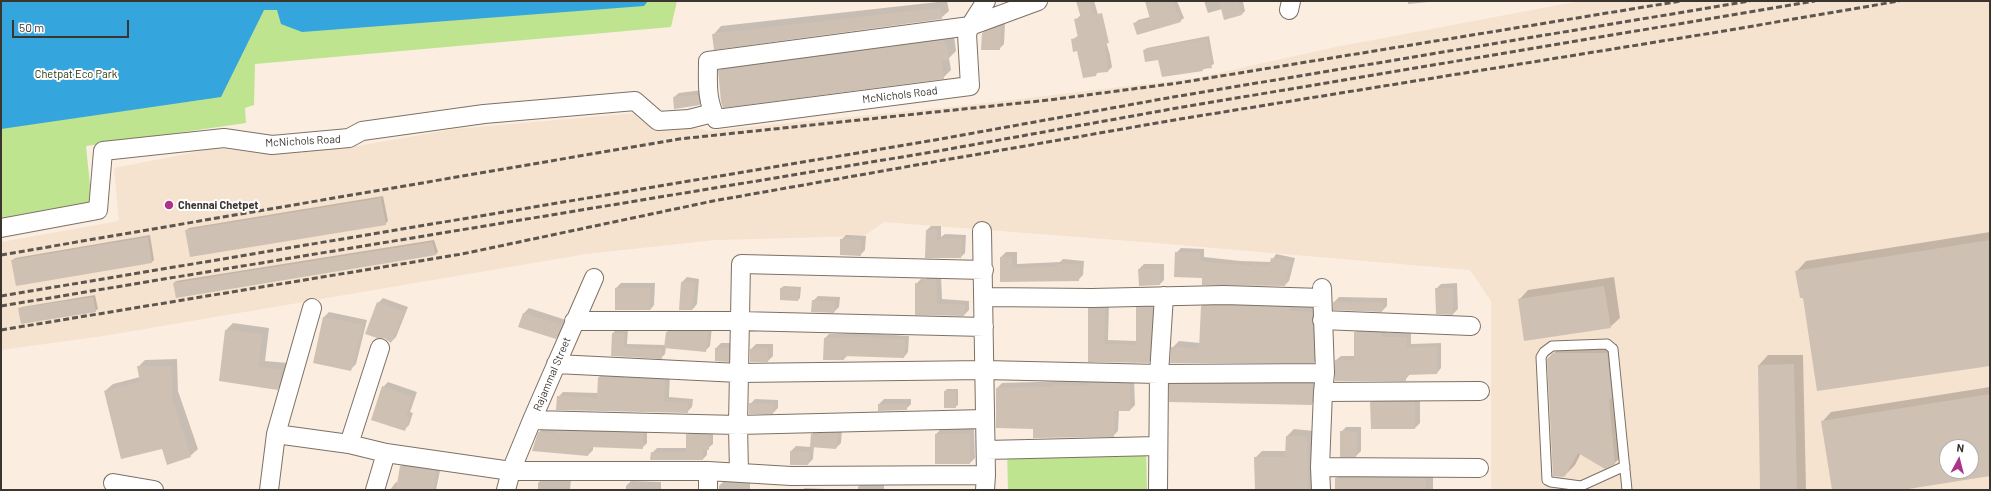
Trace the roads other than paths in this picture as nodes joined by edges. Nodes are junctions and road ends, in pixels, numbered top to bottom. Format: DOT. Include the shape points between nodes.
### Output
graph roads {
  1 [pos="986,1"];
  2 [pos="1038,1"];
  3 [pos="970,26"];
  4 [pos="711,107"];
  5 [pos="1,228"];
  6 [pos="982,231"];
  7 [pos="984,270"];
  8 [pos="594,278"];
  9 [pos="1164,296"];
  10 [pos="984,297"];
  11 [pos="312,308"];
  12 [pos="1322,320"];
  13 [pos="574,321"];
  14 [pos="739,321"];
  15 [pos="1471,326"];
  16 [pos="984,327"];
  17 [pos="380,348"];
  18 [pos="556,364"];
  19 [pos="985,370"];
  20 [pos="739,373"];
  21 [pos="1325,373"];
  22 [pos="1159,374"];
  23 [pos="1480,391"];
  24 [pos="1323,392"];
  25 [pos="985,419"];
  26 [pos="532,420"];
  27 [pos="738,425"];
  28 [pos="276,434"];
  29 [pos="349,444"];
  30 [pos="1158,446"];
  31 [pos="986,450"];
  32 [pos="386,453"];
  33 [pos="1320,466"];
  34 [pos="1625,466"];
  35 [pos="1479,468"];
  36 [pos="511,471"];
  37 [pos="708,472"];
  38 [pos="739,473"];
  39 [pos="985,482"];
  40 [pos="113,483"];
  41 [pos="791,483"];
  42 [pos="1579,488"];
  43 [pos="154,490"];
  44 [pos="269,490"];
  45 [pos="376,490"];
  46 [pos="506,490"];
  47 [pos="708,490"];
  48 [pos="1158,490"];
  49 [pos="1321,490"];
  50 [pos="1626,490"];
  1 -- 3 [label="street"];
  2 -- 3 [label="street"];
  3 -- 4 [label="street" via="708,61"];
  3 -- 4 [label="street, McNichols Road" via="967,34 970,86 716,119"];
  4 -- 5 [label="street, McNichols Road" via="689,119 658,121 635,101 476,115 362,131 349,138 272,145 224,138 103,151 98,210"];
  6 -- 7 [label="street"];
  7 -- 10 [label="street"];
  7 -- 14 [label="street" via="741,264"];
  8 -- 13 [label="street, Rajammal Street"];
  9 -- 10 [label="street"];
  9 -- 12 [label="street" via="1322,293"];
  9 -- 22 [label="street"];
  10 -- 16 [label="street"];
  11 -- 28 [label="street"];
  12 -- 15 [label="street"];
  12 -- 21 [label="street"];
  13 -- 14 [label="street"];
  13 -- 18 [label="street, Rajammal Street"];
  14 -- 16 [label="street"];
  14 -- 20 [label="street"];
  16 -- 19 [label="street"];
  17 -- 29 [label="street"];
  18 -- 20 [label="street"];
  18 -- 26 [label="street, Rajammal Street"];
  19 -- 20 [label="street"];
  19 -- 22 [label="street"];
  19 -- 25 [label="street"];
  20 -- 27 [label="street"];
  21 -- 22 [label="street"];
  21 -- 24 [label="street"];
  22 -- 30 [label="street"];
  23 -- 24 [label="street"];
  24 -- 33 [label="street"];
  25 -- 27 [label="street"];
  25 -- 31 [label="street"];
  26 -- 27 [label="street"];
  26 -- 36 [label="street, Rajammal Street"];
  27 -- 38 [label="street"];
  28 -- 29 [label="street"];
  28 -- 44 [label="street"];
  29 -- 32 [label="street"];
  30 -- 31 [label="street"];
  30 -- 48 [label="street"];
  31 -- 39 [label="street"];
  32 -- 36 [label="street"];
  32 -- 45 [label="street"];
  33 -- 35 [label="street"];
  33 -- 49 [label="street"];
  34 -- 42 [label="lane"];
  34 -- 42 [label="lane" via="1613,349 1607,344 1552,346 1542,357 1547,480"];
  34 -- 50 [label="lane"];
  36 -- 37 [label="street"];
  36 -- 46 [label="street, Rajammal Street"];
  37 -- 38 [label="street"];
  37 -- 47 [label="street"];
  38 -- 41 [label="street"];
  39 -- 41 [label="street"];
  40 -- 43 [label="street"];
}
